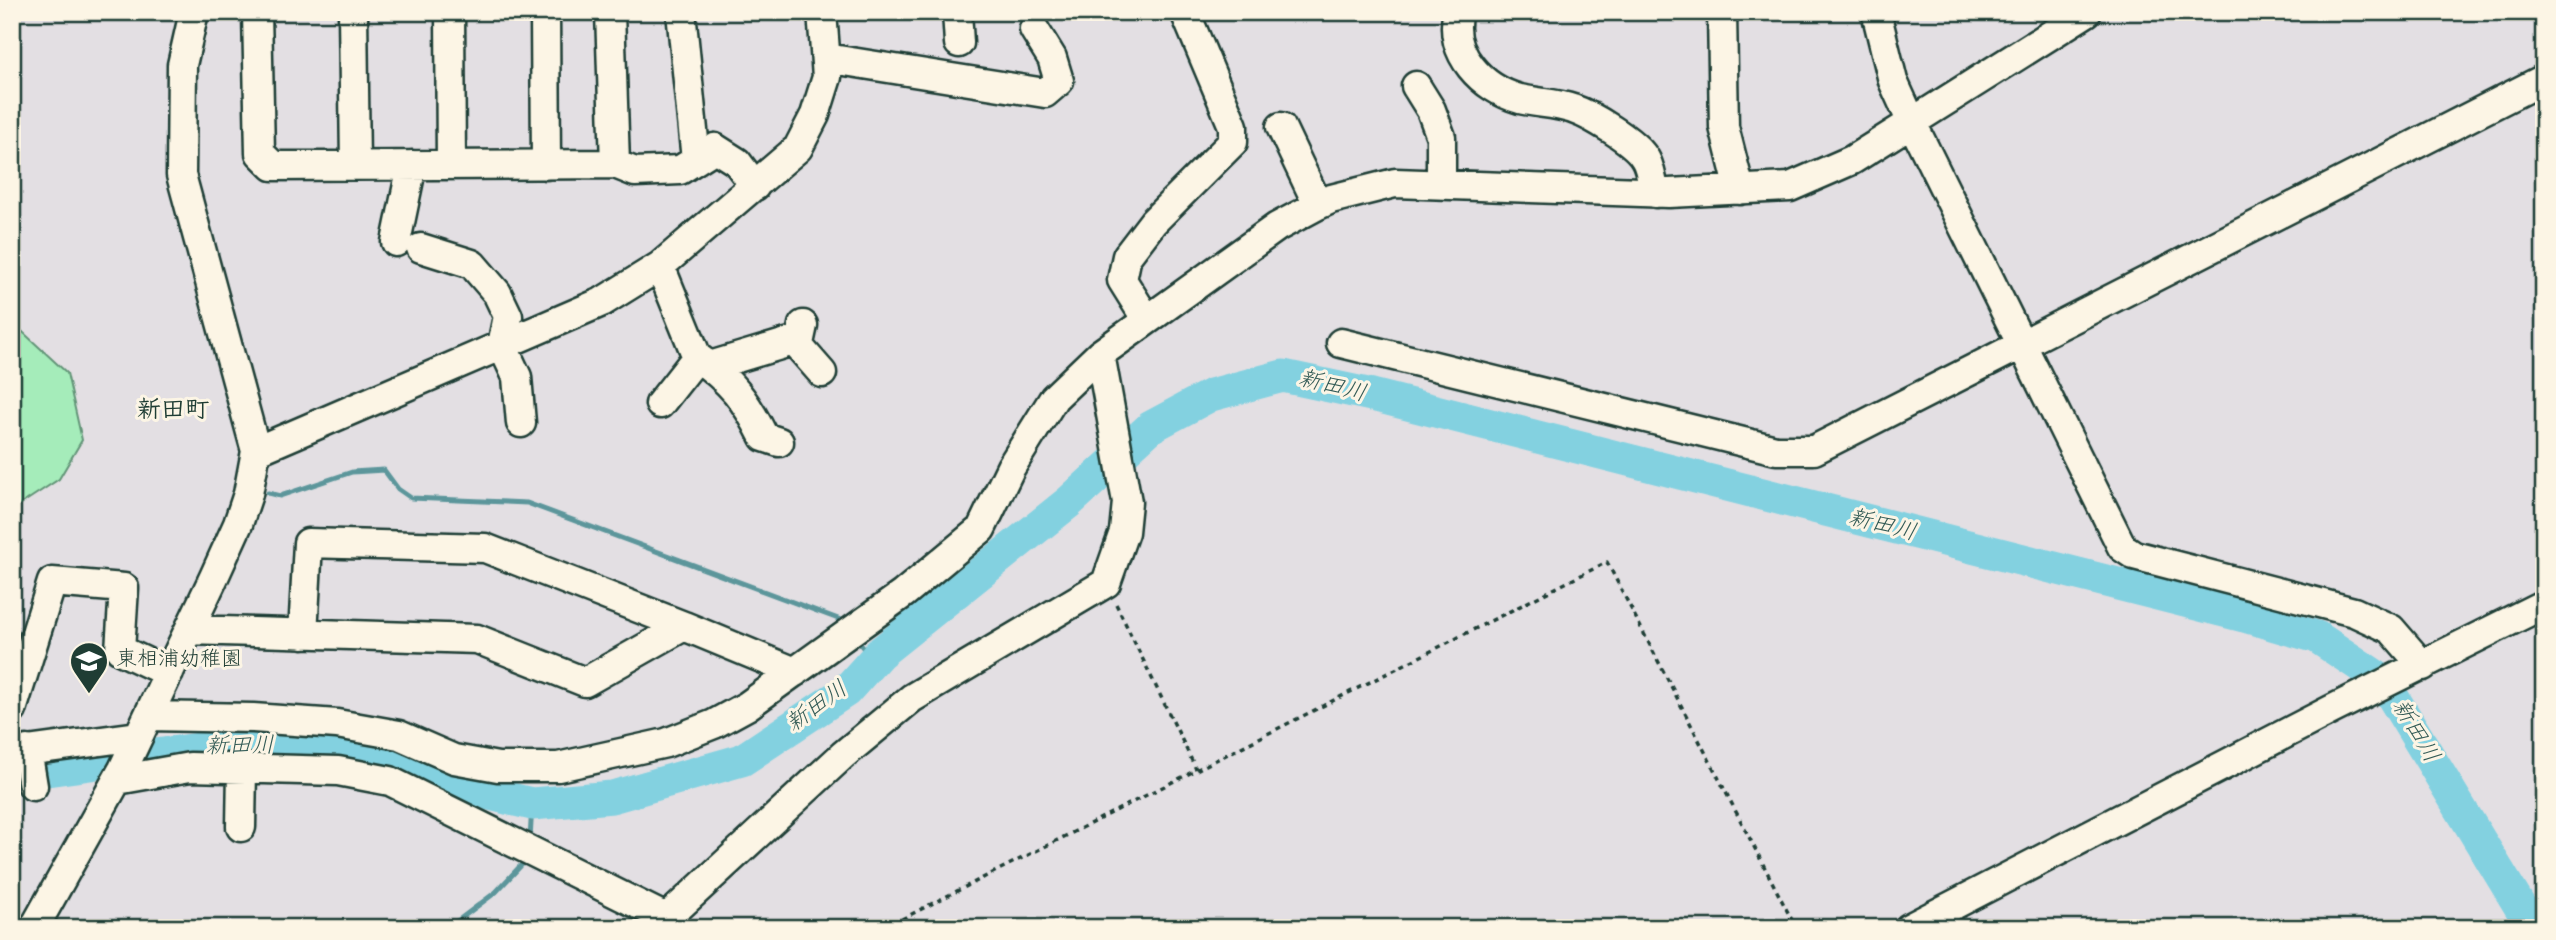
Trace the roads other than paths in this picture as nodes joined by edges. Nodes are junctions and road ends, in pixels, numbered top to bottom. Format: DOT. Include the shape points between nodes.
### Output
graph roads {
  1 [pos="194,12"];
  2 [pos="257,12"];
  3 [pos="353,12"];
  4 [pos="450,12"];
  5 [pos="545,12"];
  6 [pos="610,12"];
  7 [pos="681,12"];
  8 [pos="822,12"];
  9 [pos="957,12"];
  10 [pos="1185,12"];
  11 [pos="1722,12"];
  12 [pos="1876,12"];
  13 [pos="2087,12"];
  14 [pos="1450,17"];
  15 [pos="1034,29"];
  16 [pos="959,43"];
  17 [pos="826,58"];
  18 [pos="2544,79"];
  19 [pos="1416,86"];
  20 [pos="1912,123"];
  21 [pos="1280,127"];
  22 [pos="696,160"];
  23 [pos="615,164"];
  24 [pos="355,165"];
  25 [pos="412,165"];
  26 [pos="452,165"];
  27 [pos="546,165"];
  28 [pos="1441,184"];
  29 [pos="755,186"];
  30 [pos="1740,190"];
  31 [pos="1655,193"];
  32 [pos="1318,205"];
  33 [pos="660,266"];
  34 [pos="1147,320"];
  35 [pos="1341,343"];
  36 [pos="502,345"];
  37 [pos="2022,345"];
  38 [pos="1100,354"];
  39 [pos="703,362"];
  40 [pos="822,373"];
  41 [pos="660,404"];
  42 [pos="522,423"];
  43 [pos="772,446"];
  44 [pos="256,451"];
  45 [pos="2544,604"];
  46 [pos="684,626"];
  47 [pos="189,630"];
  48 [pos="303,634"];
  49 [pos="2423,666"];
  50 [pos="795,672"];
  51 [pos="169,673"];
  52 [pos="12,710"];
  53 [pos="132,749"];
  54 [pos="22,752"];
  55 [pos="242,768"];
  56 [pos="33,786"];
  57 [pos="241,827"];
  58 [pos="661,923"];
  59 [pos="34,928"];
  60 [pos="1909,928"];
  1 -- 44 [label="street" via="182,65 181,175"];
  2 -- 24 [label="street" via="260,152 273,166"];
  3 -- 24 [label="street"];
  4 -- 26 [label="street"];
  5 -- 27 [label="street"];
  6 -- 23 [label="street"];
  7 -- 22 [label="street"];
  8 -- 17 [label="street"];
  9 -- 16 [label="street"];
  10 -- 34 [label="street" via="1233,126 1233,142 1153,222 1127,256 1122,280"];
  11 -- 30 [label="street" via="1724,127"];
  12 -- 20 [label="street" via="1893,81"];
  13 -- 20 [label="street"];
  14 -- 31 [label="street" via="1463,58 1482,79 1518,98 1573,109 1610,128 1645,157"];
  15 -- 17 [label="street" via="1052,58 1059,81 1045,93"];
  17 -- 29 [label="street" via="827,77 799,148"];
  18 -- 37 [label="street"];
  19 -- 28 [label="street" via="1440,137"];
  20 -- 30 [label="street" via="1853,160 1790,187"];
  20 -- 37 [label="street"];
  21 -- 32 [label="street"];
  22 -- 23 [label="street" via="680,170 635,173"];
  22 -- 29 [label="street" via="715,148 737,162"];
  23 -- 27 [label="street"];
  24 -- 25 [label="street"];
  25 -- 26 [label="street"];
  25 -- 36 [label="street" via="408,245 472,264 498,293 508,316"];
  26 -- 27 [label="street"];
  28 -- 31 [label="street"];
  28 -- 32 [label="street" via="1395,183"];
  29 -- 33 [label="street"];
  30 -- 31 [label="street"];
  32 -- 34 [label="street" via="1277,227"];
  33 -- 36 [label="street" via="602,302"];
  33 -- 39 [label="street"];
  34 -- 38 [label="street"];
  35 -- 37 [label="street" via="1776,450 1814,450"];
  36 -- 42 [label="street" via="517,377"];
  36 -- 44 [label="street"];
  37 -- 49 [label="street" via="2122,547 2134,555 2354,612 2391,629"];
  38 -- 50 [label="street" via="1054,398 1011,467 981,529 903,594"];
  38 -- 58 [label="street" via="1126,502 1124,532 1106,583 912,698 843,755"];
  39 -- 40 [label="street" via="798,333"];
  39 -- 41 [label="street"];
  39 -- 43 [label="street" via="724,377"];
  44 -- 47 [label="street" via="238,524"];
  45 -- 49 [label="street"];
  46 -- 48 [label="street" via="586,682 477,639"];
  46 -- 48 [label="street" via="485,548 308,543"];
  46 -- 50 [label="street"];
  47 -- 48 [label="street"];
  47 -- 51 [label="street"];
  49 -- 60 [label="street"];
  50 -- 53 [label="street" via="714,724 666,743 558,767 498,767 454,759 399,735 337,724 253,718"];
  51 -- 52 [label="street" via="120,650 124,588 52,582"];
  51 -- 53 [label="street"];
  53 -- 54 [label="street"];
  53 -- 55 [label="street" via="190,767"];
  53 -- 59 [label="street"];
  54 -- 56 [label="street"];
  55 -- 57 [label="street"];
  55 -- 58 [label="street" via="338,771 390,781 530,850"];
}
